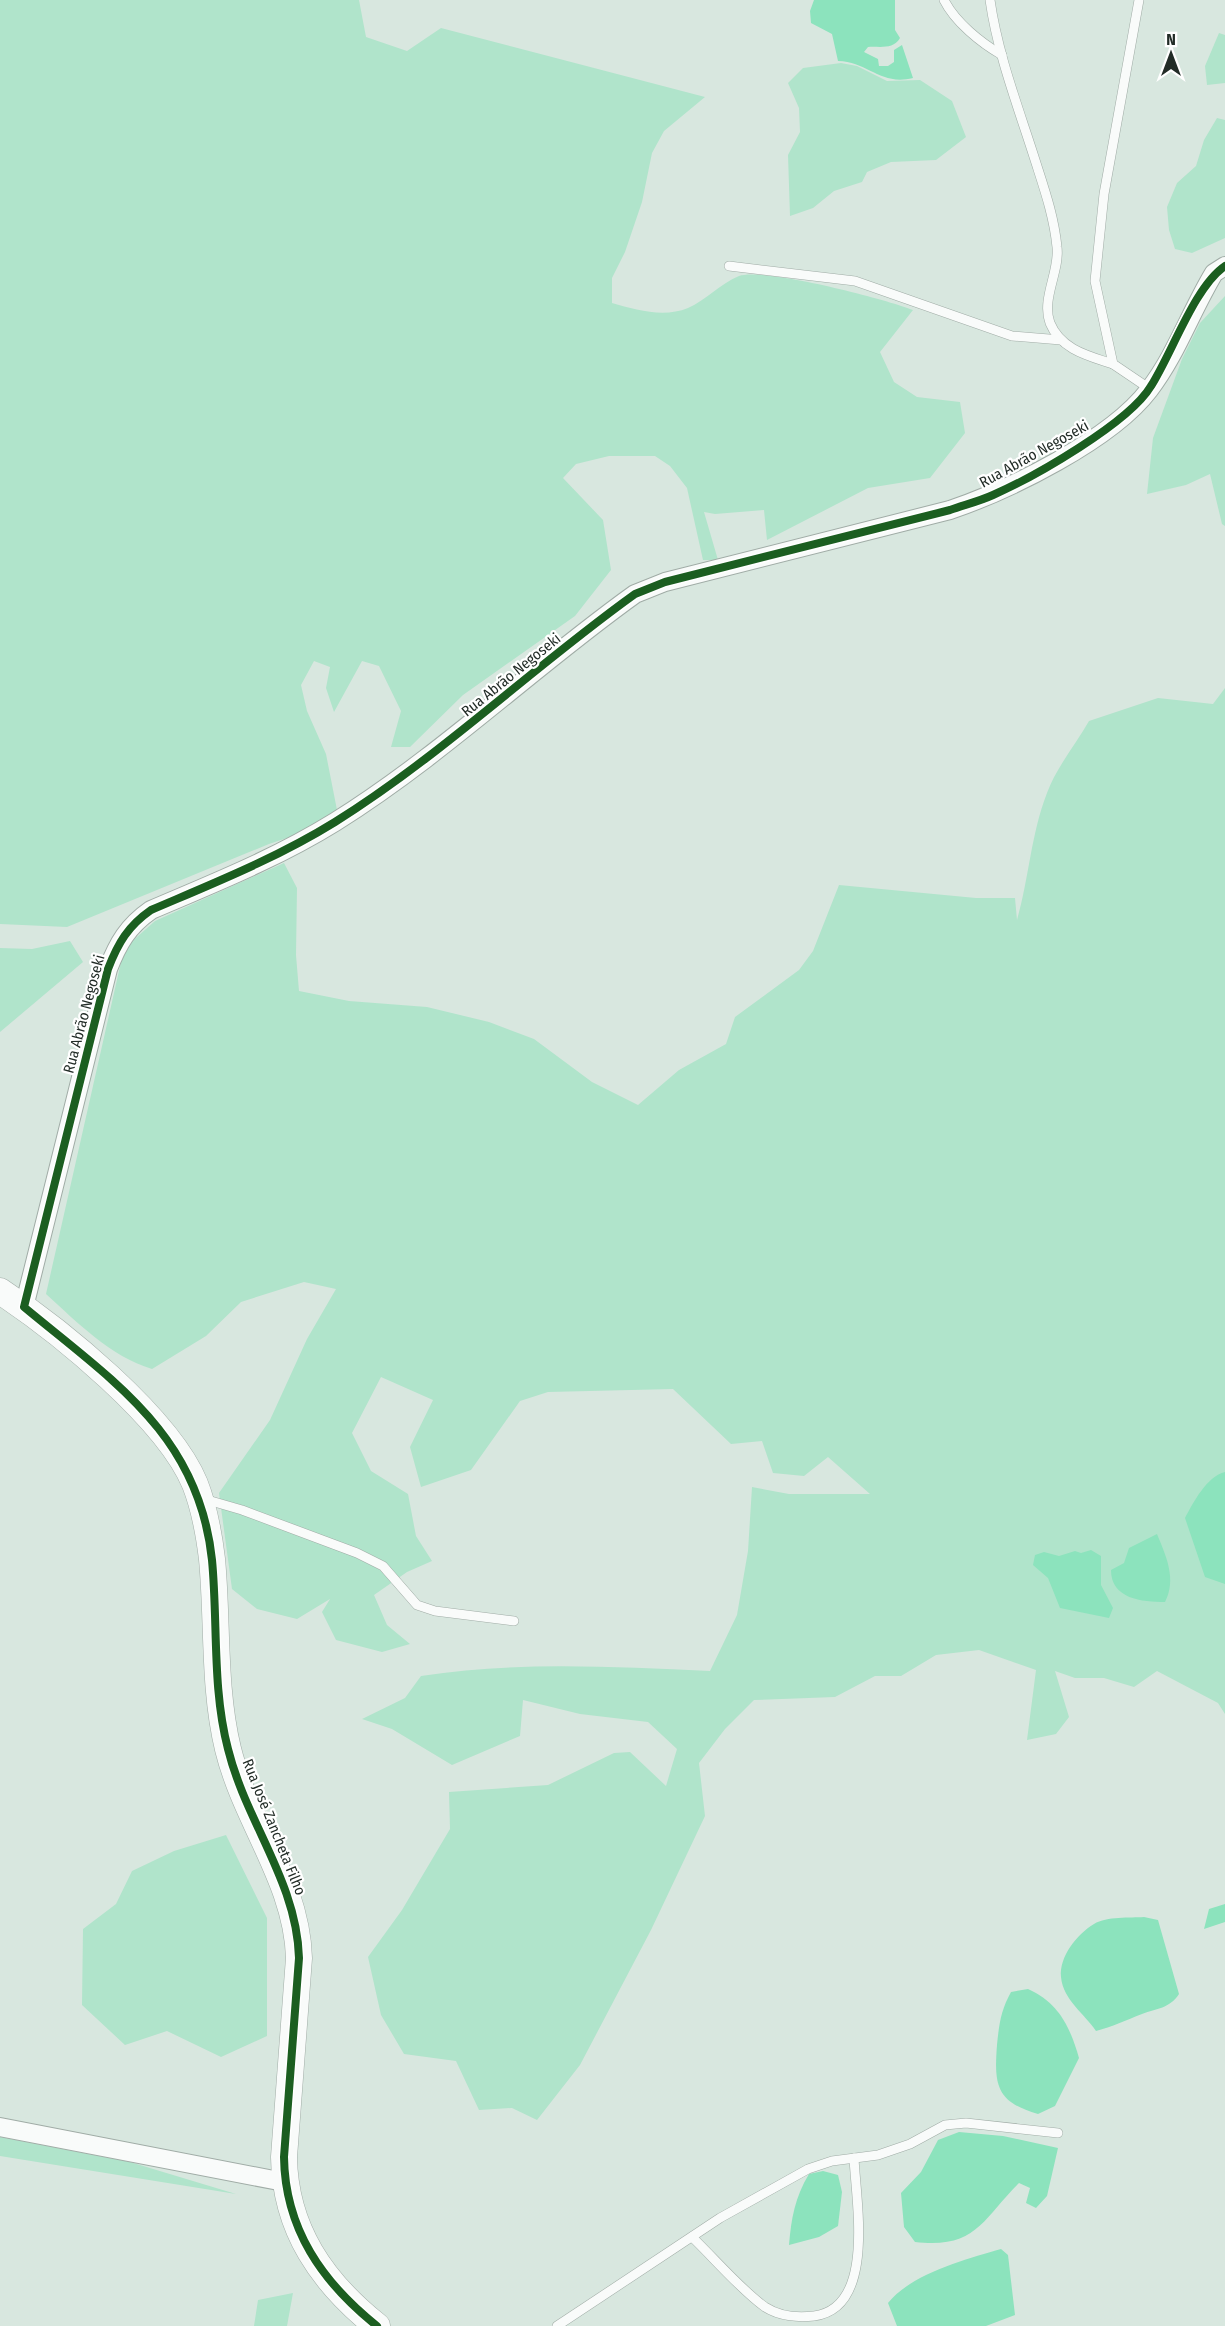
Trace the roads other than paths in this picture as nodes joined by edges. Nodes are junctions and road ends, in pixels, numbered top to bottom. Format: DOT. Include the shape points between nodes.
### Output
graph roads {
  1 [pos="944,0"];
  2 [pos="990,0"];
  3 [pos="1139,0"];
  4 [pos="1002,55"];
  5 [pos="729,266"];
  6 [pos="1221,267"];
  7 [pos="1061,340"];
  8 [pos="1113,364"];
  9 [pos="1150,389"];
  10 [pos="0,1291"];
  11 [pos="24,1307"];
  12 [pos="198,1497"];
  13 [pos="514,1621"];
  14 [pos="0,2127"];
  15 [pos="1058,2133"];
  16 [pos="854,2158"];
  17 [pos="284,2182"];
  18 [pos="692,2237"];
  19 [pos="377,2326"];
  20 [pos="557,2326"];
  1 -- 4 [label="lane" via="976,36"];
  2 -- 4 [label="lane"];
  3 -- 8 [label="lane" via="1104,195 1095,281"];
  4 -- 7 [label="lane" via="1055,221 1058,254 1048,301 1050,322"];
  5 -- 7 [label="lane" via="855,281 1012,336"];
  6 -- 9 [label="street, Rua Abrão Negoseki"];
  7 -- 8 [label="lane" via="1073,350"];
  8 -- 9 [label="lane"];
  9 -- 11 [label="street, Rua Abrão Negoseki" via="1116,423 993,496 665,582 635,594 468,728 336,822 290,849 151,910 132,923 108,969"];
  10 -- 11 [label="street, Rua José Zancheta Filho"];
  11 -- 12 [label="street, Rua José Zancheta Filho" via="97,1367 159,1428 183,1464"];
  12 -- 13 [label="lane" via="357,1553 383,1566 417,1605"];
  12 -- 17 [label="street, Rua José Zancheta Filho" via="212,1560 219,1690 228,1751 290,1898 298,1934"];
  14 -- 17 [label="street"];
  15 -- 16 [label="lane" via="966,2122 945,2125 878,2155"];
  16 -- 18 [label="lane" via="808,2169"];
  16 -- 18 [label="lane" via="858,2244 855,2276 846,2298 826,2314 797,2318 766,2308"];
  17 -- 19 [label="street, Rua José Zancheta Filho" via="301,2239 349,2299"];
  18 -- 20 [label="lane"];
}
